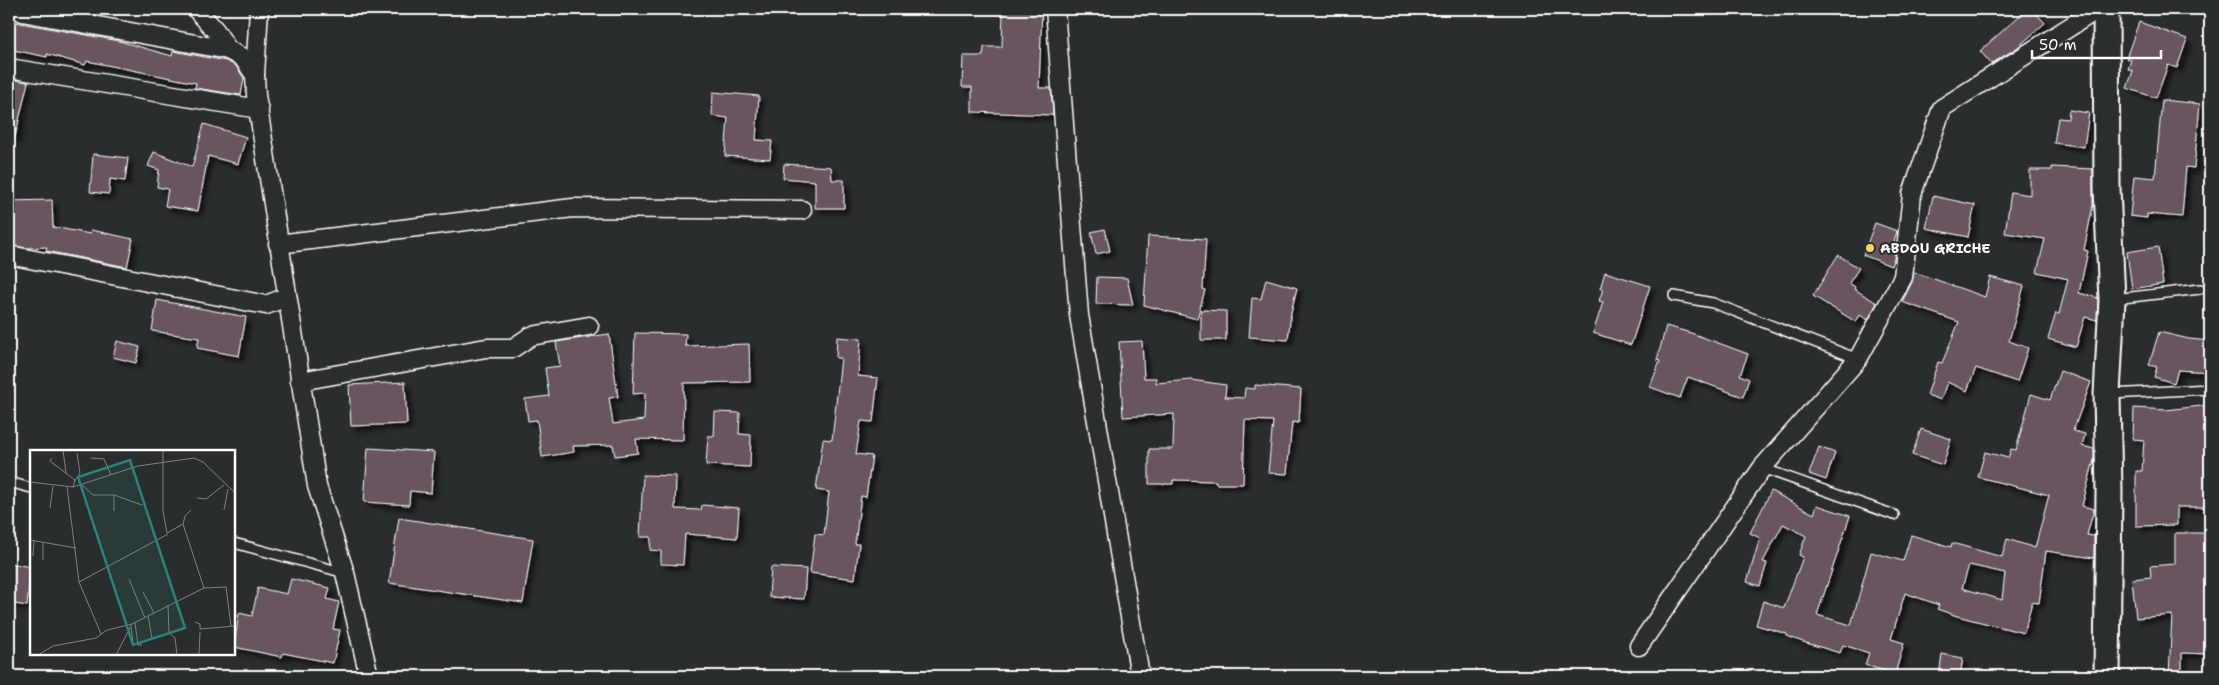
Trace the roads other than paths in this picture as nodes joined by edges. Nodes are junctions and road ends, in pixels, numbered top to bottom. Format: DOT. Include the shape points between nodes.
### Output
graph roads {
  1 [pos="196,9"];
  2 [pos="259,9"];
  3 [pos="1055,9"];
  4 [pos="2098,9"];
  5 [pos="2106,9"];
  6 [pos="22,12"];
  7 [pos="228,50"];
  8 [pos="9,68"];
  9 [pos="255,75"];
  10 [pos="259,109"];
  11 [pos="802,210"];
  12 [pos="278,244"];
  13 [pos="9,254"];
  14 [pos="2200,290"];
  15 [pos="1674,296"];
  16 [pos="287,297"];
  17 [pos="2112,300"];
  18 [pos="589,326"];
  19 [pos="1858,359"];
  20 [pos="300,380"];
  21 [pos="2210,389"];
  22 [pos="2107,394"];
  23 [pos="1762,468"];
  24 [pos="9,482"];
  25 [pos="30,488"];
  26 [pos="1894,516"];
  27 [pos="235,543"];
  28 [pos="346,573"];
  29 [pos="1638,646"];
  30 [pos="368,676"];
  31 [pos="1140,676"];
  32 [pos="2107,676"];
  1 -- 7 [label="street"];
  2 -- 9 [label="street"];
  3 -- 31 [label="street" via="1079,315"];
  4 -- 19 [label="street" via="1942,108 1912,194 1903,277"];
  5 -- 17 [label="street" via="2107,188"];
  6 -- 7 [label="street"];
  7 -- 9 [label="street" via="243,58"];
  8 -- 10 [label="street"];
  9 -- 10 [label="street"];
  10 -- 12 [label="street"];
  11 -- 12 [label="street" via="573,208"];
  12 -- 16 [label="street"];
  13 -- 16 [label="street" via="266,305"];
  14 -- 17 [label="lane"];
  15 -- 19 [label="lane" via="1713,304"];
  16 -- 20 [label="street"];
  17 -- 22 [label="street"];
  18 -- 20 [label="street" via="531,336 513,348 486,348"];
  19 -- 23 [label="street"];
  20 -- 28 [label="street" via="317,486"];
  21 -- 22 [label="lane"];
  22 -- 32 [label="street"];
  23 -- 26 [label="lane"];
  23 -- 29 [label="street"];
  24 -- 25 [label="lane"];
  27 -- 28 [label="lane"];
  28 -- 30 [label="street"];
}
